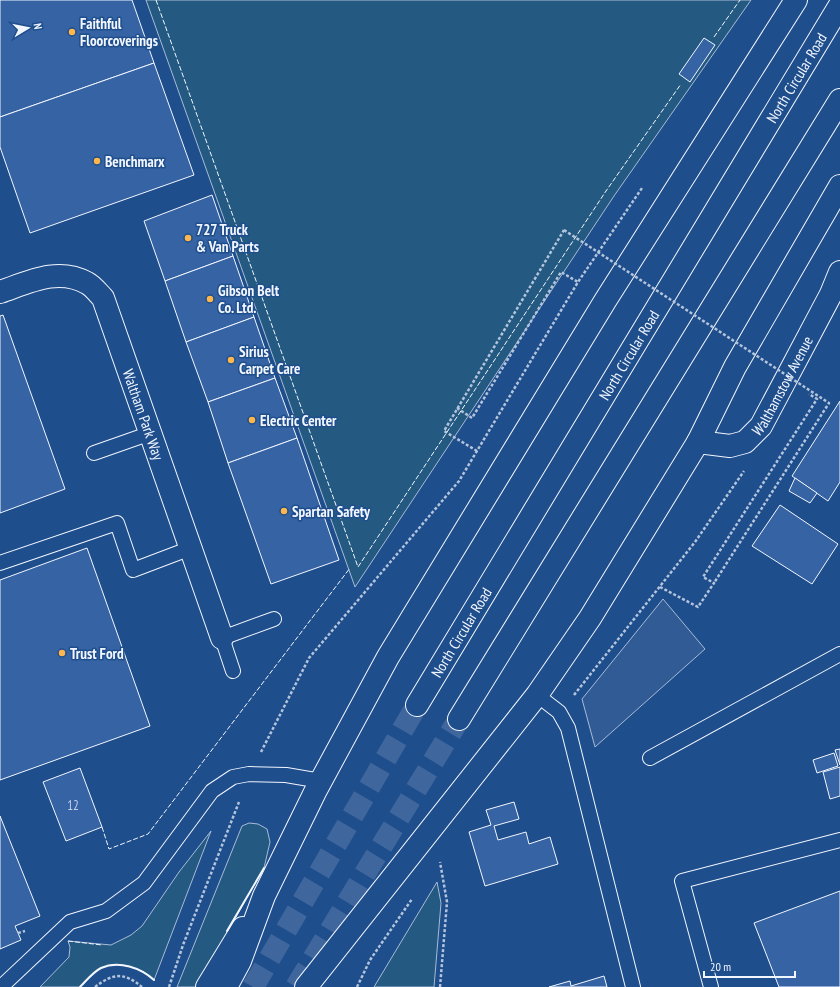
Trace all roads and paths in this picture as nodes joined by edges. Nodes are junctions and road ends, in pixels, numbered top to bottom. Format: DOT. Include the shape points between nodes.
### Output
graph roads {
  1 [pos="796,0"];
  2 [pos="840,5"];
  3 [pos="840,100"];
  4 [pos="840,186"];
  5 [pos="837,285"];
  6 [pos="0,292"];
  7 [pos="817,400"];
  8 [pos="457,408"];
  9 [pos="151,433"];
  10 [pos="698,442"];
  11 [pos="477,452"];
  12 [pos="94,453"];
  13 [pos="747,466"];
  14 [pos="191,548"];
  15 [pos="0,563"];
  16 [pos="714,583"];
  17 [pos="660,587"];
  18 [pos="274,619"];
  19 [pos="222,638"];
  20 [pos="840,654"];
  21 [pos="233,671"];
  22 [pos="537,694"];
  23 [pos="572,698"];
  24 [pos="417,705"];
  25 [pos="459,719"];
  26 [pos="650,758"];
  27 [pos="249,774"];
  28 [pos="321,781"];
  29 [pos="840,840"];
  30 [pos="440,860"];
  31 [pos="264,896"];
  32 [pos="415,896"];
  33 [pos="1,987"];
  34 [pos="95,987"];
  35 [pos="142,987"];
  36 [pos="169,987"];
  37 [pos="207,987"];
  38 [pos="226,987"];
  39 [pos="306,987"];
  40 [pos="357,987"];
  41 [pos="440,987"];
  42 [pos="633,987"];
  43 [pos="711,987"];
  1 -- 28 [label="main road" via="566,364 388,657"];
  2 -- 24 [label="main road, North Circular Road"];
  3 -- 25 [label="main road"];
  4 -- 10 [label="main road" via="735,367"];
  5 -- 10 [label="main road, Walthamstow Avenue" via="761,426 745,442 730,446"];
  6 -- 9 [label="main road, Waltham Park Way" via="46,276 66,276 88,283 104,298"];
  7 -- 16 [label="path" via="703,577"];
  8 -- 11 [label="path" via="444,431"];
  8 -- 11 [label="path" via="472,418 561,272 578,282"];
  8 -- 16 [label="path, bridge" via="564,230 829,403"];
  9 -- 12 [label="lane"];
  9 -- 14 [label="main road, Waltham Park Way"];
  10 -- 22 [label="main road" via="590,618"];
  11 -- 27 [label="path" via="459,481 310,658"];
  13 -- 17 [label="path" via="695,542"];
  14 -- 15 [label="lane" via="133,570 117,523"];
  14 -- 19 [label="main road, Waltham Park Way"];
  16 -- 17 [label="path" via="698,607"];
  17 -- 23 [label="path"];
  18 -- 19 [label="lane"];
  19 -- 21 [label="lane, Waltham Park Way"];
  20 -- 26 [label="lane"];
  22 -- 39 [label="main road"];
  22 -- 42 [label="lane" via="559,712 568,728"];
  27 -- 28 [label="lane" via="286,775"];
  27 -- 33 [label="lane" via="233,778 212,791 144,883 106,911 70,922"];
  27 -- 36 [label="path" via="183,944"];
  28 -- 31 [label="main road"];
  29 -- 43 [label="lane" via="682,881"];
  30 -- 41 [label="path" via="447,902"];
  31 -- 37 [label="main road" via="229,948"];
  31 -- 38 [label="main road" via="240,961"];
  32 -- 40 [label="path" via="370,960"];
  34 -- 35 [label="path" via="105,979 117,975 126,977"];
}
